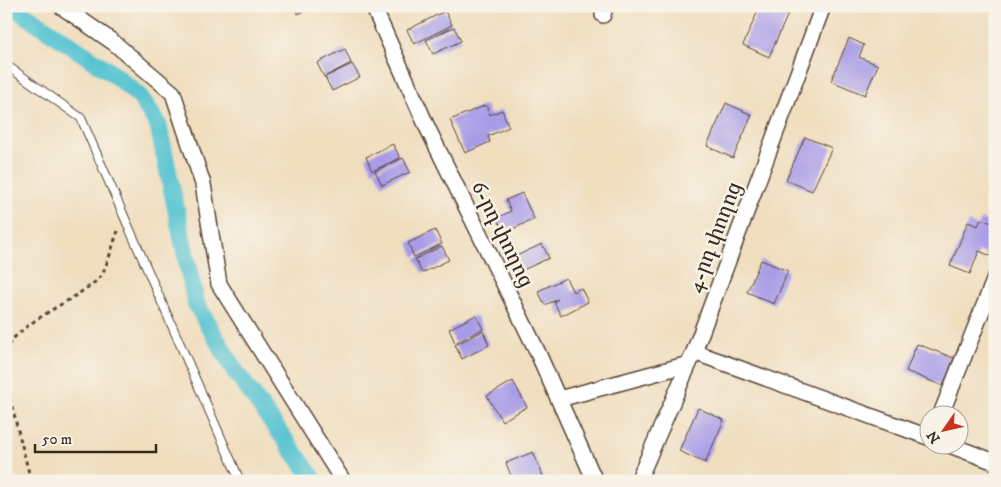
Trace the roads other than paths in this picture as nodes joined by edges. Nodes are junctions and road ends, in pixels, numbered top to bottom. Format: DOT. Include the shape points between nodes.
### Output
graph roads {
  1 [pos="61,6"];
  2 [pos="373,6"];
  3 [pos="823,6"];
  4 [pos="6,65"];
  5 [pos="995,278"];
  6 [pos="691,358"];
  7 [pos="559,399"];
  8 [pos="945,404"];
  9 [pos="918,435"];
  10 [pos="968,452"];
  11 [pos="995,462"];
  12 [pos="240,481"];
  13 [pos="342,481"];
  14 [pos="595,481"];
  15 [pos="638,481"];
  1 -- 13 [label="street" via="113,42 173,93 203,184 218,284"];
  2 -- 7 [label="street, 6-րդ փողոց"];
  3 -- 6 [label="street, 4-րդ փողոց"];
  4 -- 12 [label="lane" via="81,118"];
  5 -- 8 [label="street"];
  6 -- 7 [label="street"];
  6 -- 9 [label="street"];
  6 -- 15 [label="street, 4-րդ փողոց"];
  7 -- 14 [label="street, 6-րդ փողոց"];
  10 -- 11 [label="street"];
}
